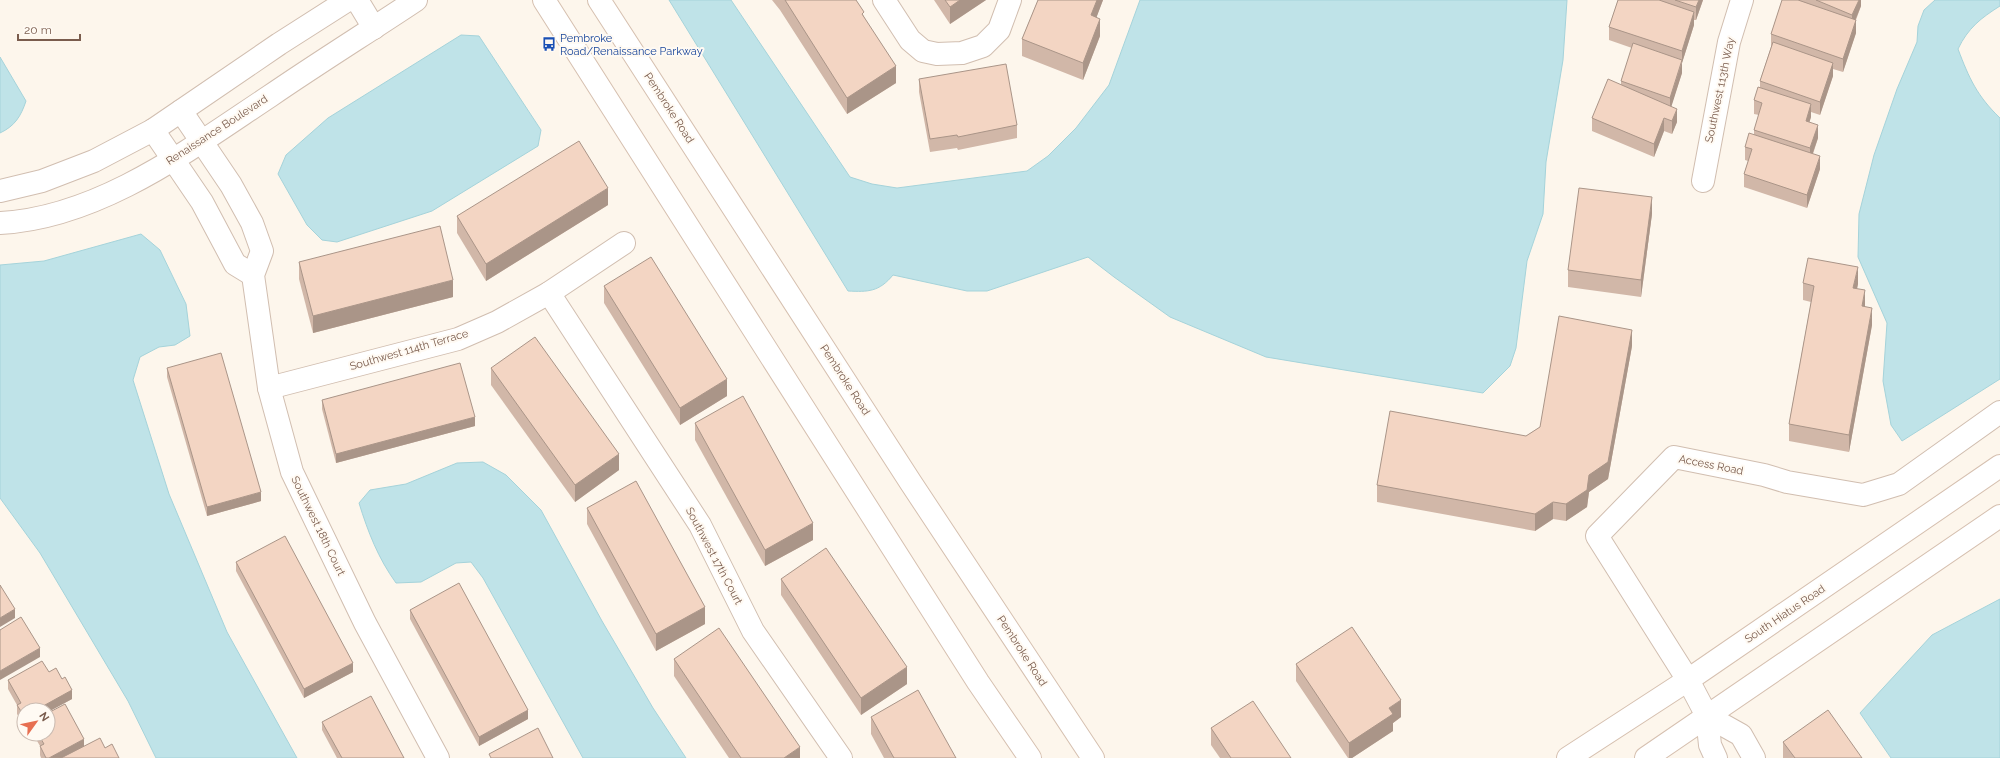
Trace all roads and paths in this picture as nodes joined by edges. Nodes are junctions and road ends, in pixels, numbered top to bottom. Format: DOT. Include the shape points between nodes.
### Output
graph roads {
  1 [pos="348,0"];
  2 [pos="356,0"];
  3 [pos="416,0"];
  4 [pos="544,0"];
  5 [pos="599,0"];
  6 [pos="884,0"];
  7 [pos="1010,0"];
  8 [pos="1742,0"];
  9 [pos="374,28"];
  10 [pos="181,111"];
  11 [pos="153,130"];
  12 [pos="202,141"];
  13 [pos="174,160"];
  14 [pos="1703,181"];
  15 [pos="0,191"];
  16 [pos="0,223"];
  17 [pos="624,244"];
  18 [pos="253,275"];
  19 [pos="549,293"];
  20 [pos="269,388"];
  21 [pos="2000,412"];
  22 [pos="2000,466"];
  23 [pos="2000,516"];
  24 [pos="1688,680"];
  25 [pos="1707,716"];
  26 [pos="438,758"];
  27 [pos="842,758"];
  28 [pos="1030,758"];
  29 [pos="1093,758"];
  30 [pos="1568,758"];
  31 [pos="1646,758"];
  32 [pos="1716,758"];
  33 [pos="1754,758"];
  1 -- 10 [label="street" via="278,44"];
  2 -- 9 [label="street"];
  3 -- 9 [label="street, Renaissance Boulevard"];
  4 -- 28 [label="street" via="974,676"];
  5 -- 29 [label="street, Pembroke Road" via="911,483"];
  6 -- 7 [label="street" via="910,40 923,51 938,54 962,53 983,46 999,30"];
  8 -- 14 [label="street, Southwest 113th Way" via="1729,42"];
  9 -- 12 [label="street, Renaissance Boulevard"];
  10 -- 11 [label="street"];
  10 -- 12 [label="street, Southwest 18th Court"];
  11 -- 13 [label="street"];
  11 -- 15 [label="street" via="94,161 42,180"];
  12 -- 13 [label="street, Renaissance Boulevard"];
  12 -- 18 [label="street, Southwest 18th Court" via="231,184 252,223 262,251"];
  13 -- 16 [label="street, Renaissance Boulevard" via="117,191 65,210"];
  13 -- 18 [label="street" via="202,202 235,264"];
  17 -- 19 [label="street, Southwest 114th Terrace"];
  18 -- 20 [label="street, Southwest 18th Court"];
  19 -- 20 [label="street, Southwest 114th Terrace" via="497,322 458,339"];
  19 -- 27 [label="street, Southwest 17th Court" via="700,525 753,631"];
  20 -- 26 [label="street, Southwest 18th Court" via="292,472 365,623"];
  21 -- 24 [label="street, Access Road" via="1899,484 1863,495 1787,482 1674,457 1597,536"];
  22 -- 24 [label="street, South Hiatus Road"];
  23 -- 25 [label="street"];
  24 -- 25 [label="street"];
  24 -- 30 [label="street, South Hiatus Road"];
  25 -- 31 [label="street"];
  25 -- 32 [label="street" via="1710,745"];
  25 -- 33 [label="street" via="1741,735"];
}
